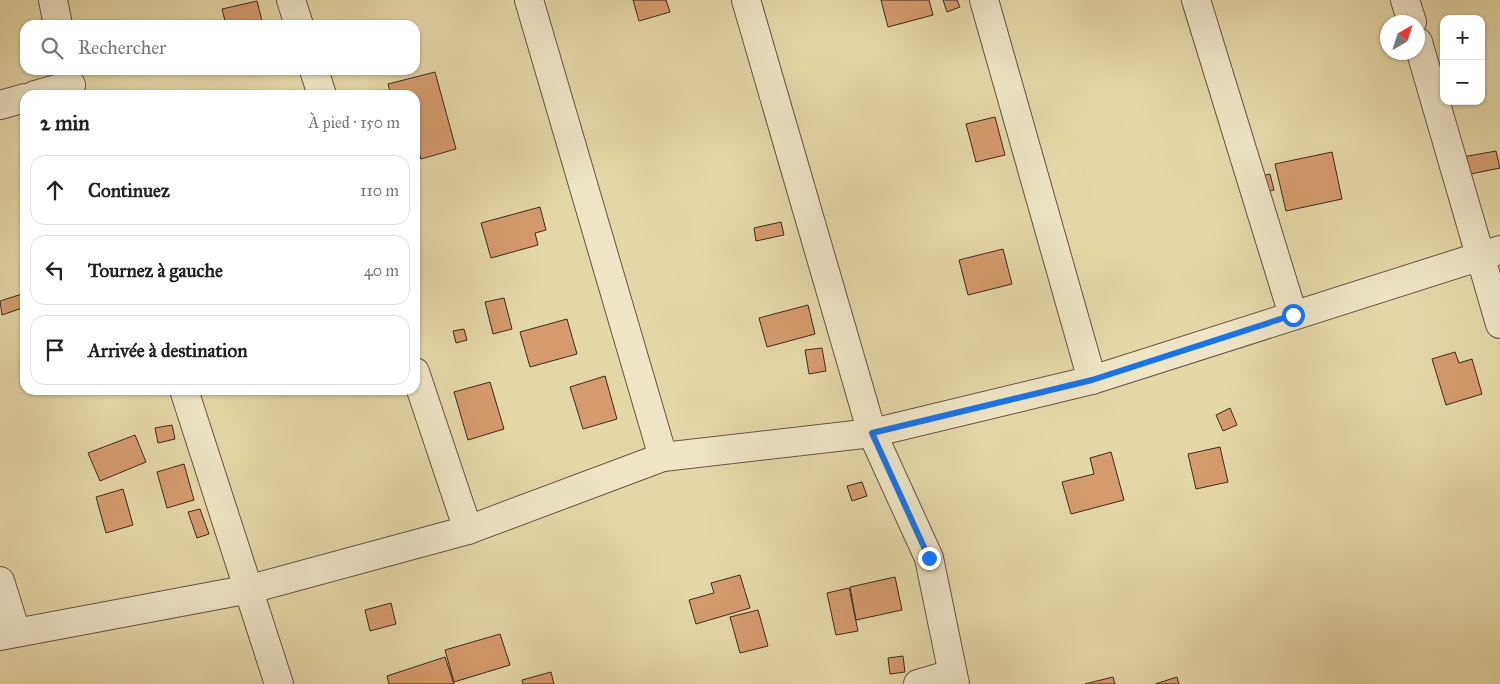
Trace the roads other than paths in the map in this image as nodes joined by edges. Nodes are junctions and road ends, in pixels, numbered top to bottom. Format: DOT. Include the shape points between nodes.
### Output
graph roads {
  1 [pos="53,0"];
  2 [pos="291,0"];
  3 [pos="529,0"];
  4 [pos="746,0"];
  5 [pos="984,0"];
  6 [pos="1196,0"];
  7 [pos="1405,0"];
  8 [pos="1410,15"];
  9 [pos="57,20"];
  10 [pos="297,20"];
  11 [pos="1424,60"];
  12 [pos="316,75"];
  13 [pos="71,83"];
  14 [pos="50,90"];
  15 [pos="320,90"];
  16 [pos="20,99"];
  17 [pos="0,105"];
  18 [pos="1490,253"];
  19 [pos="1293,315"];
  20 [pos="1500,324"];
  21 [pos="1092,380"];
  22 [pos="420,387"];
  23 [pos="186,395"];
  24 [pos="872,433"];
  25 [pos="664,457"];
  26 [pos="468,530"];
  27 [pos="0,581"];
  28 [pos="250,590"];
  29 [pos="8,634"];
  30 [pos="954,679"];
  31 [pos="279,684"];
  32 [pos="918,684"];
  1 -- 9 [label="street"];
  2 -- 10 [label="street"];
  3 -- 25 [label="street"];
  4 -- 24 [label="street"];
  5 -- 21 [label="street"];
  6 -- 19 [label="street"];
  7 -- 8 [label="street"];
  11 -- 18 [label="street"];
  12 -- 15 [label="street"];
  13 -- 14 [label="street"];
  16 -- 17 [label="street"];
  18 -- 19 [label="street"];
  18 -- 20 [label="street"];
  19 -- 21 [label="street"];
  21 -- 24 [label="street"];
  22 -- 26 [label="street"];
  23 -- 28 [label="street"];
  24 -- 25 [label="street"];
  24 -- 30 [label="street" via="929,558"];
  25 -- 26 [label="street"];
  26 -- 28 [label="street"];
  27 -- 29 [label="street"];
  28 -- 29 [label="street"];
  28 -- 31 [label="street"];
  30 -- 32 [label="street"];
}
